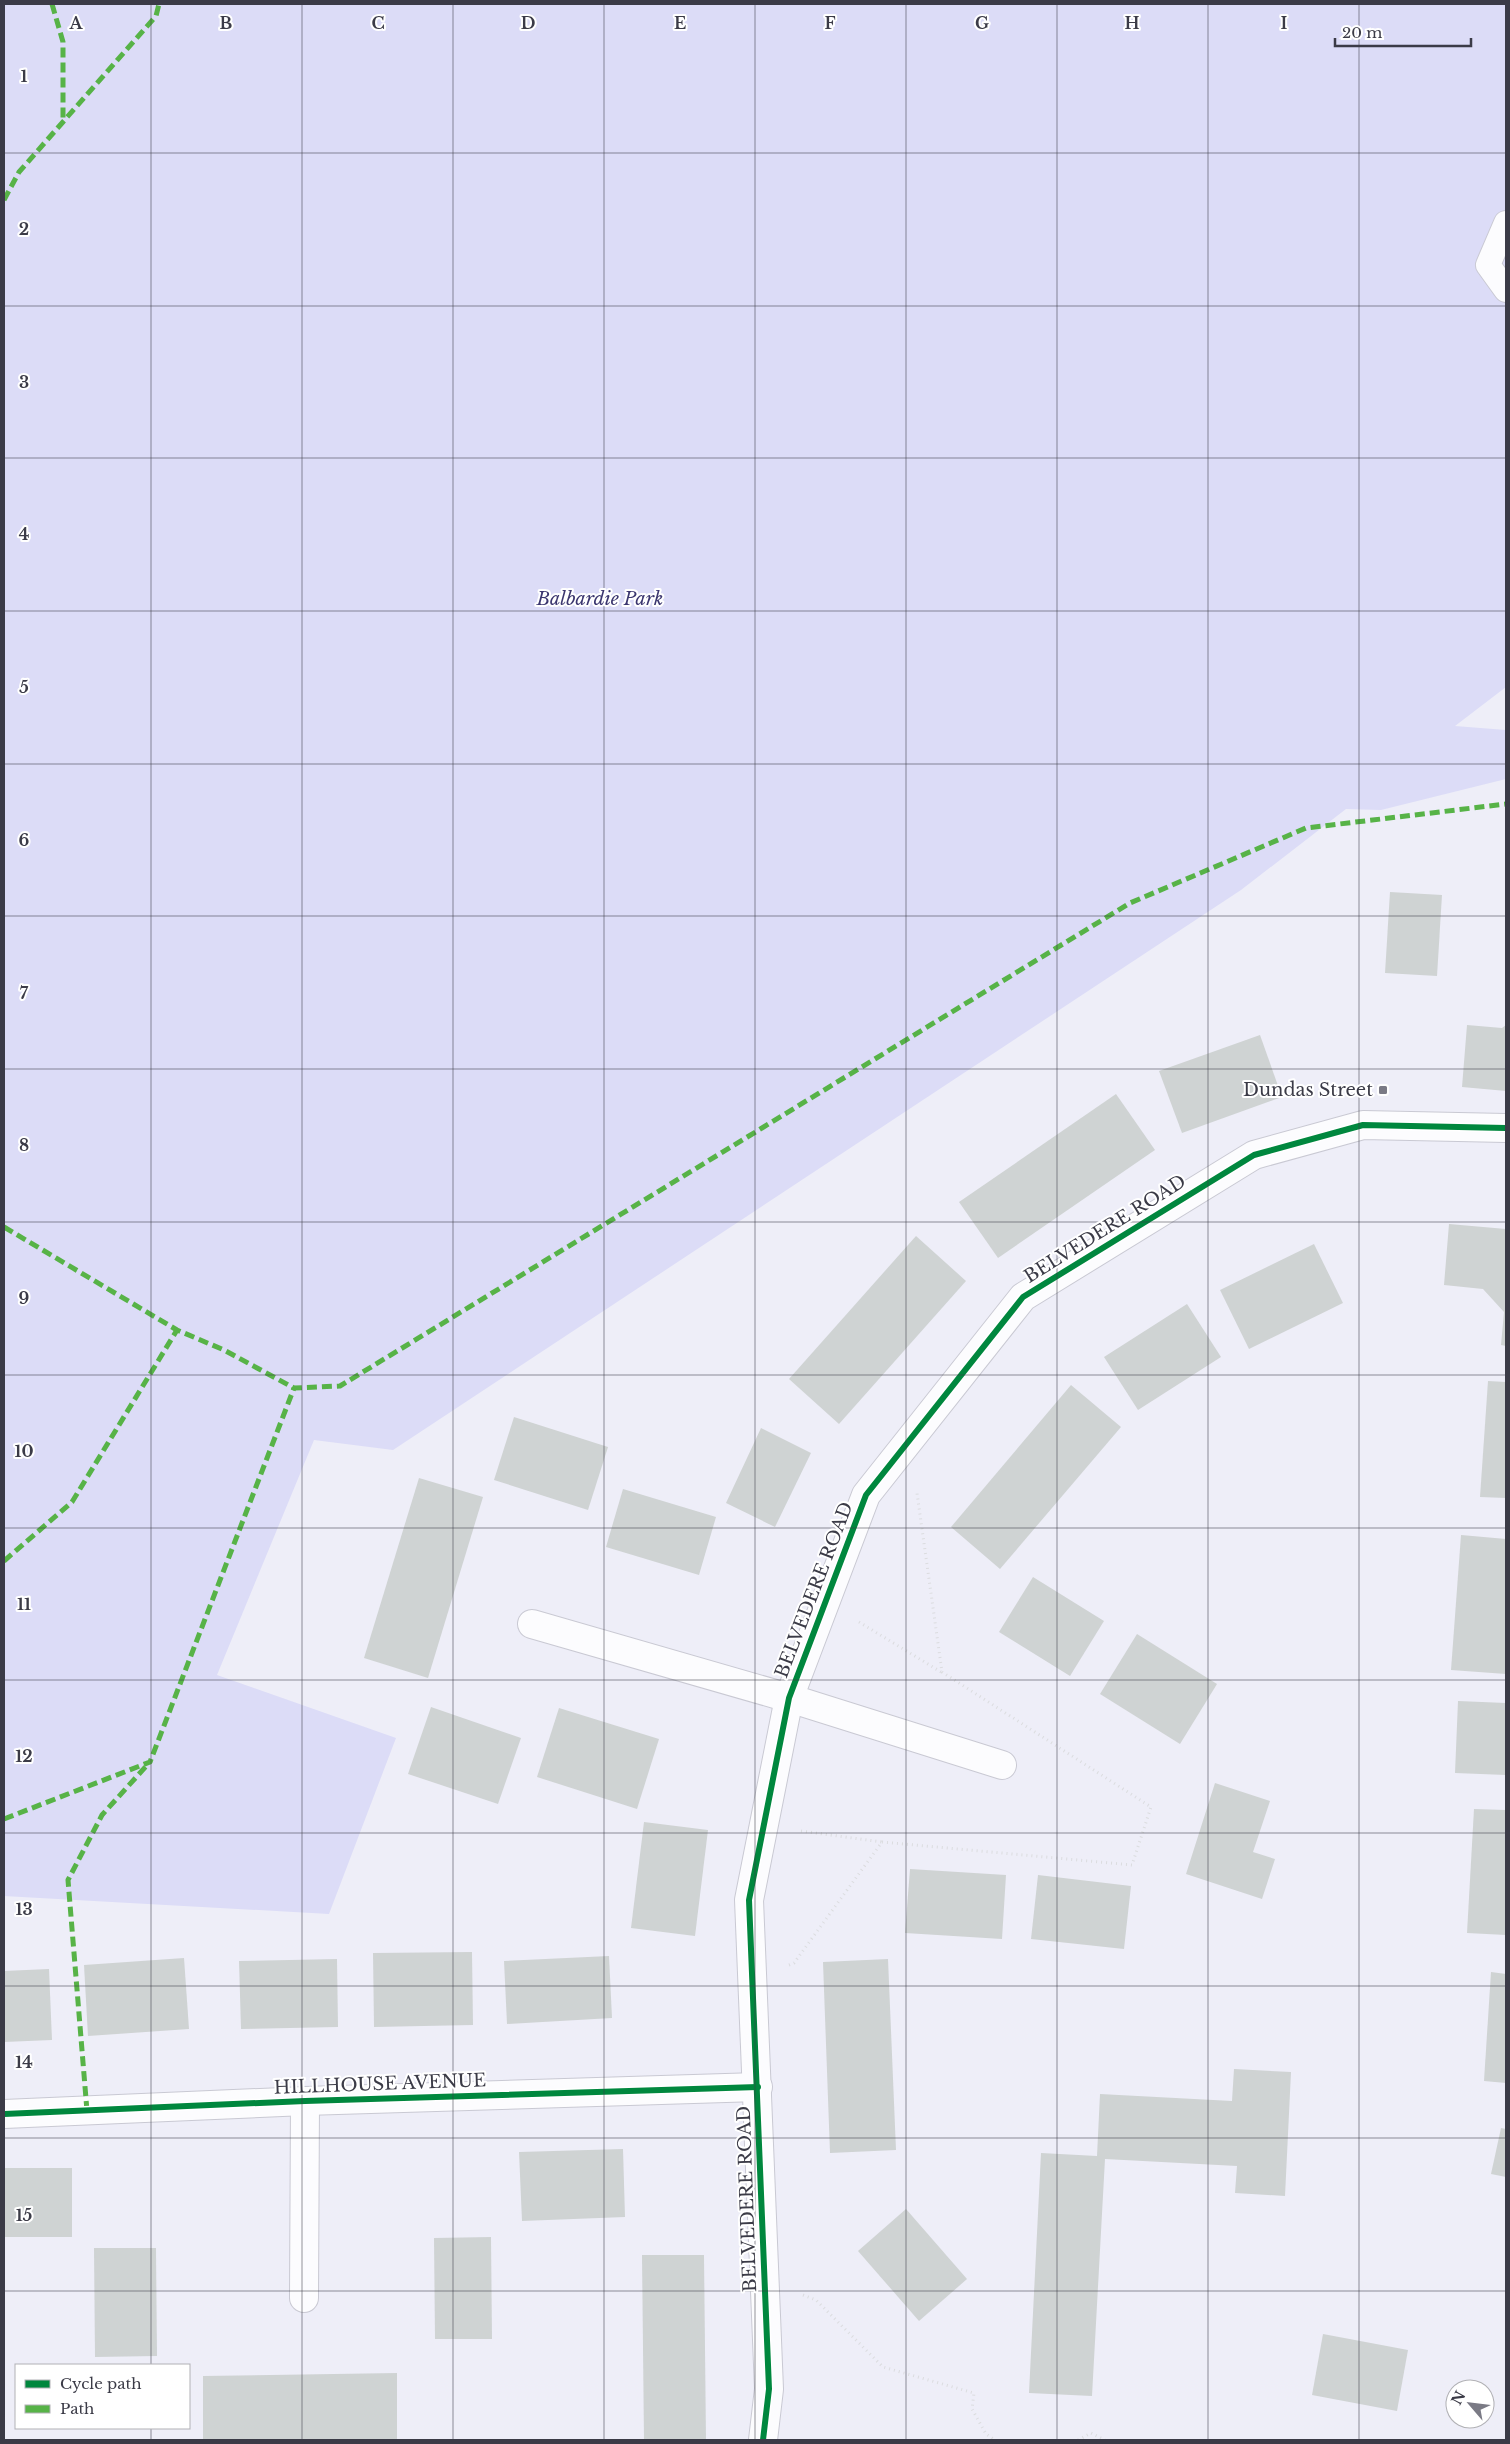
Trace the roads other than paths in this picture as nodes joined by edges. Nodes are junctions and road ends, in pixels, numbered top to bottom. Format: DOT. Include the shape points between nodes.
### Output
graph roads {
  1 [pos="1506,223"];
  2 [pos="1506,290"];
  3 [pos="1506,1128"];
  4 [pos="532,1624"];
  5 [pos="789,1698"];
  6 [pos="1002,1765"];
  7 [pos="758,2088"];
  8 [pos="305,2101"];
  9 [pos="4,2114"];
  10 [pos="304,2298"];
  11 [pos="763,2440"];
  1 -- 2 [label="lane" via="1488,264"];
  3 -- 5 [label="street, BELVEDERE ROAD" via="1363,1125 1254,1155 1023,1297 866,1495"];
  4 -- 5 [label="street"];
  5 -- 6 [label="street"];
  5 -- 7 [label="street, BELVEDERE ROAD" via="749,1900"];
  7 -- 8 [label="street, HILLHOUSE AVENUE"];
  7 -- 11 [label="street, BELVEDERE ROAD" via="769,2390"];
  8 -- 9 [label="street, HILLHOUSE AVENUE"];
  8 -- 10 [label="street"];
}
